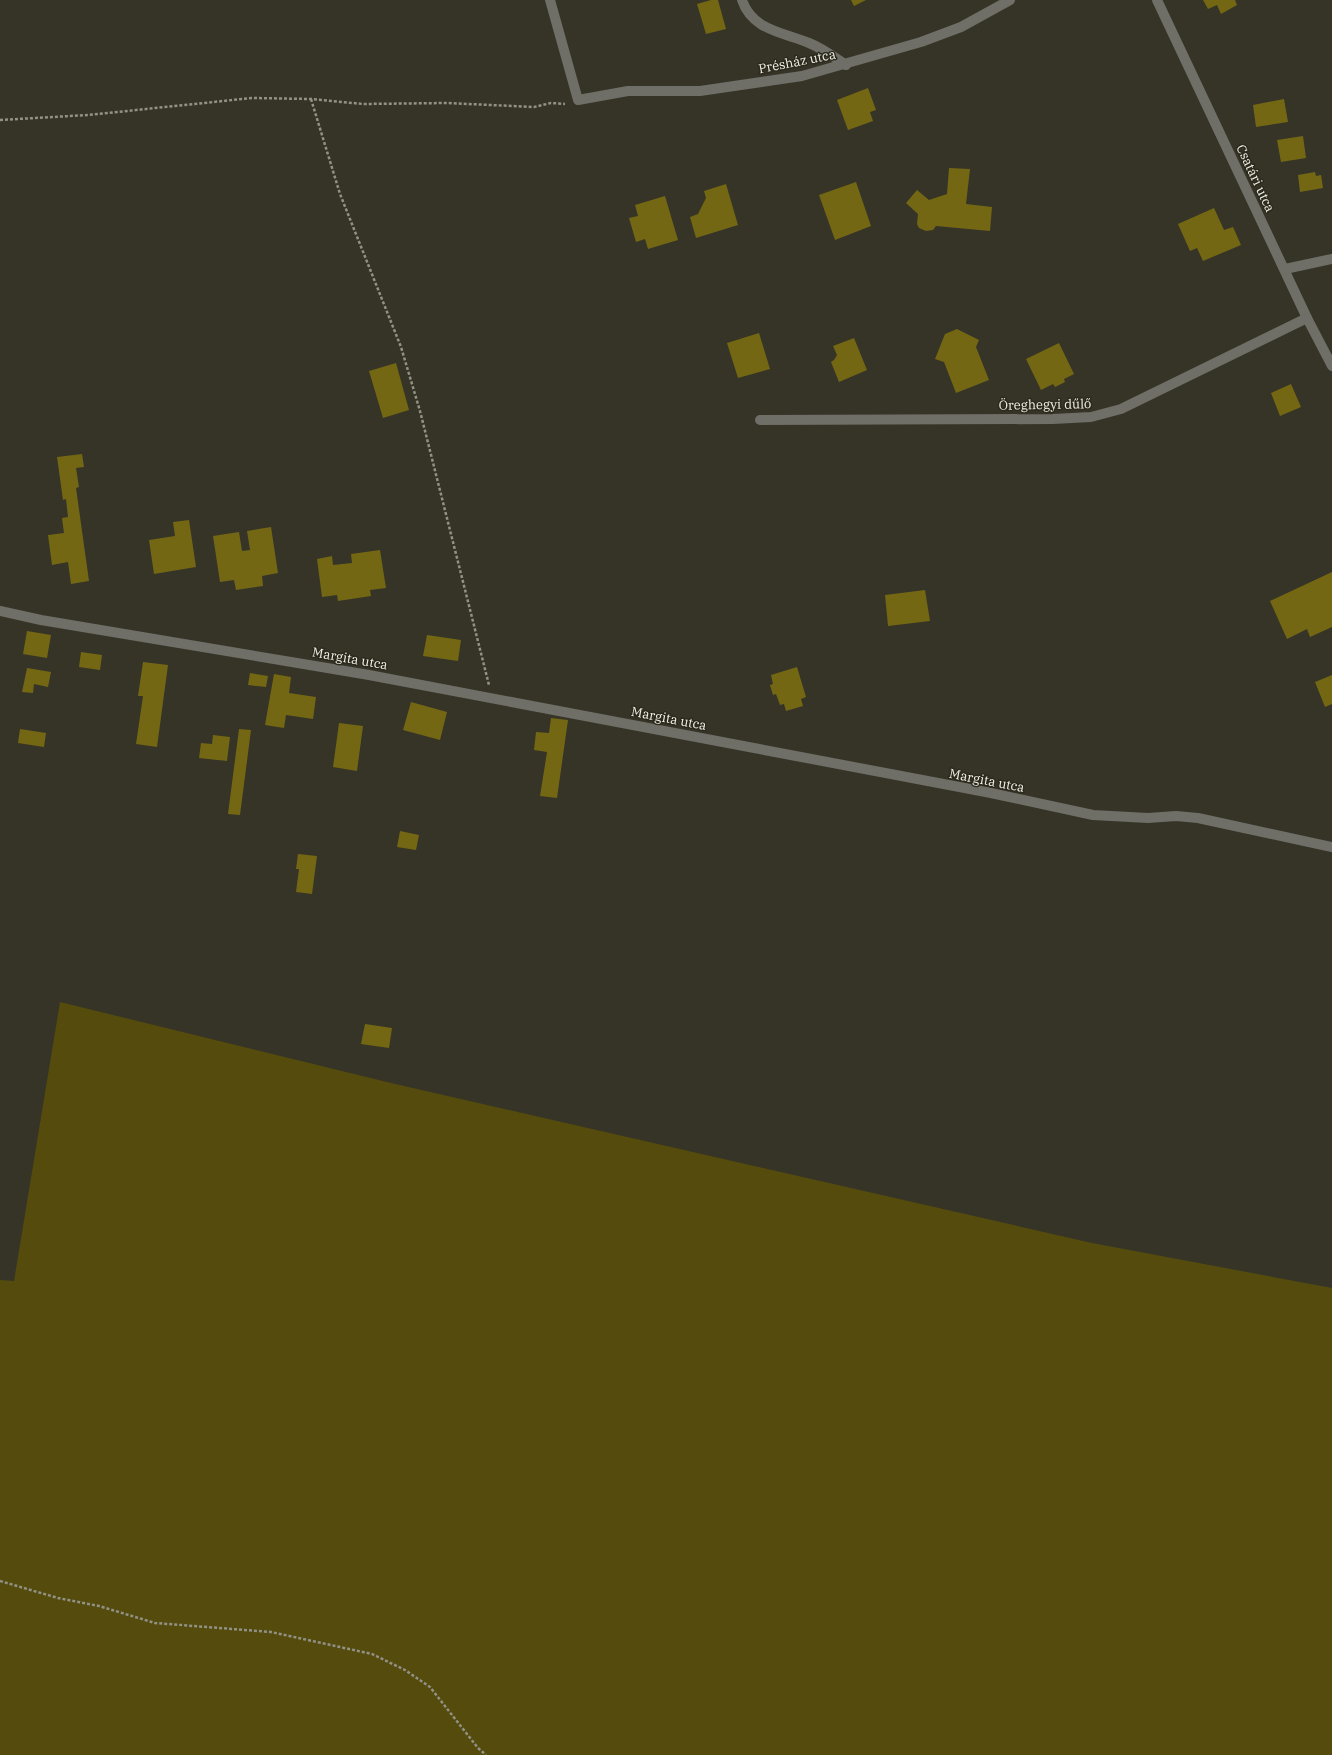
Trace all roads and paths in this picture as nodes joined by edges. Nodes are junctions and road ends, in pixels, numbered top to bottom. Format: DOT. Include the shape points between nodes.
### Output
graph roads {
  1 [pos="550,0"];
  2 [pos="742,0"];
  3 [pos="1010,0"];
  4 [pos="1157,0"];
  5 [pos="846,64"];
  6 [pos="311,99"];
  7 [pos="578,100"];
  8 [pos="0,120"];
  9 [pos="1332,259"];
  10 [pos="1285,269"];
  11 [pos="1307,318"];
  12 [pos="1332,366"];
  13 [pos="760,420"];
  14 [pos="0,611"];
  15 [pos="492,698"];
  16 [pos="1332,846"];
  17 [pos="0,1581"];
  18 [pos="486,1755"];
  1 -- 7 [label="street"];
  2 -- 5 [label="street" via="748,14 761,26 809,43"];
  3 -- 5 [label="street, Présház utca" via="961,27 921,42"];
  4 -- 10 [label="street, Csatári utca"];
  5 -- 7 [label="street, Présház utca" via="802,76 700,91 628,91"];
  6 -- 7 [label="path" via="364,104 447,103 534,107"];
  6 -- 8 [label="path" via="252,98 88,115"];
  6 -- 15 [label="path" via="340,194 400,347 420,411"];
  9 -- 10 [label="street"];
  10 -- 11 [label="street, Csatári utca"];
  11 -- 12 [label="street, Csatári utca"];
  11 -- 13 [label="street, Öreghegyi dűlő" via="1135,403 1095,417"];
  14 -- 15 [label="street, Margita utca"];
  15 -- 16 [label="street, Margita utca" via="991,793 1092,815 1198,818"];
  17 -- 18 [label="path" via="155,1623 271,1632 372,1654 405,1670 430,1687"];
}
